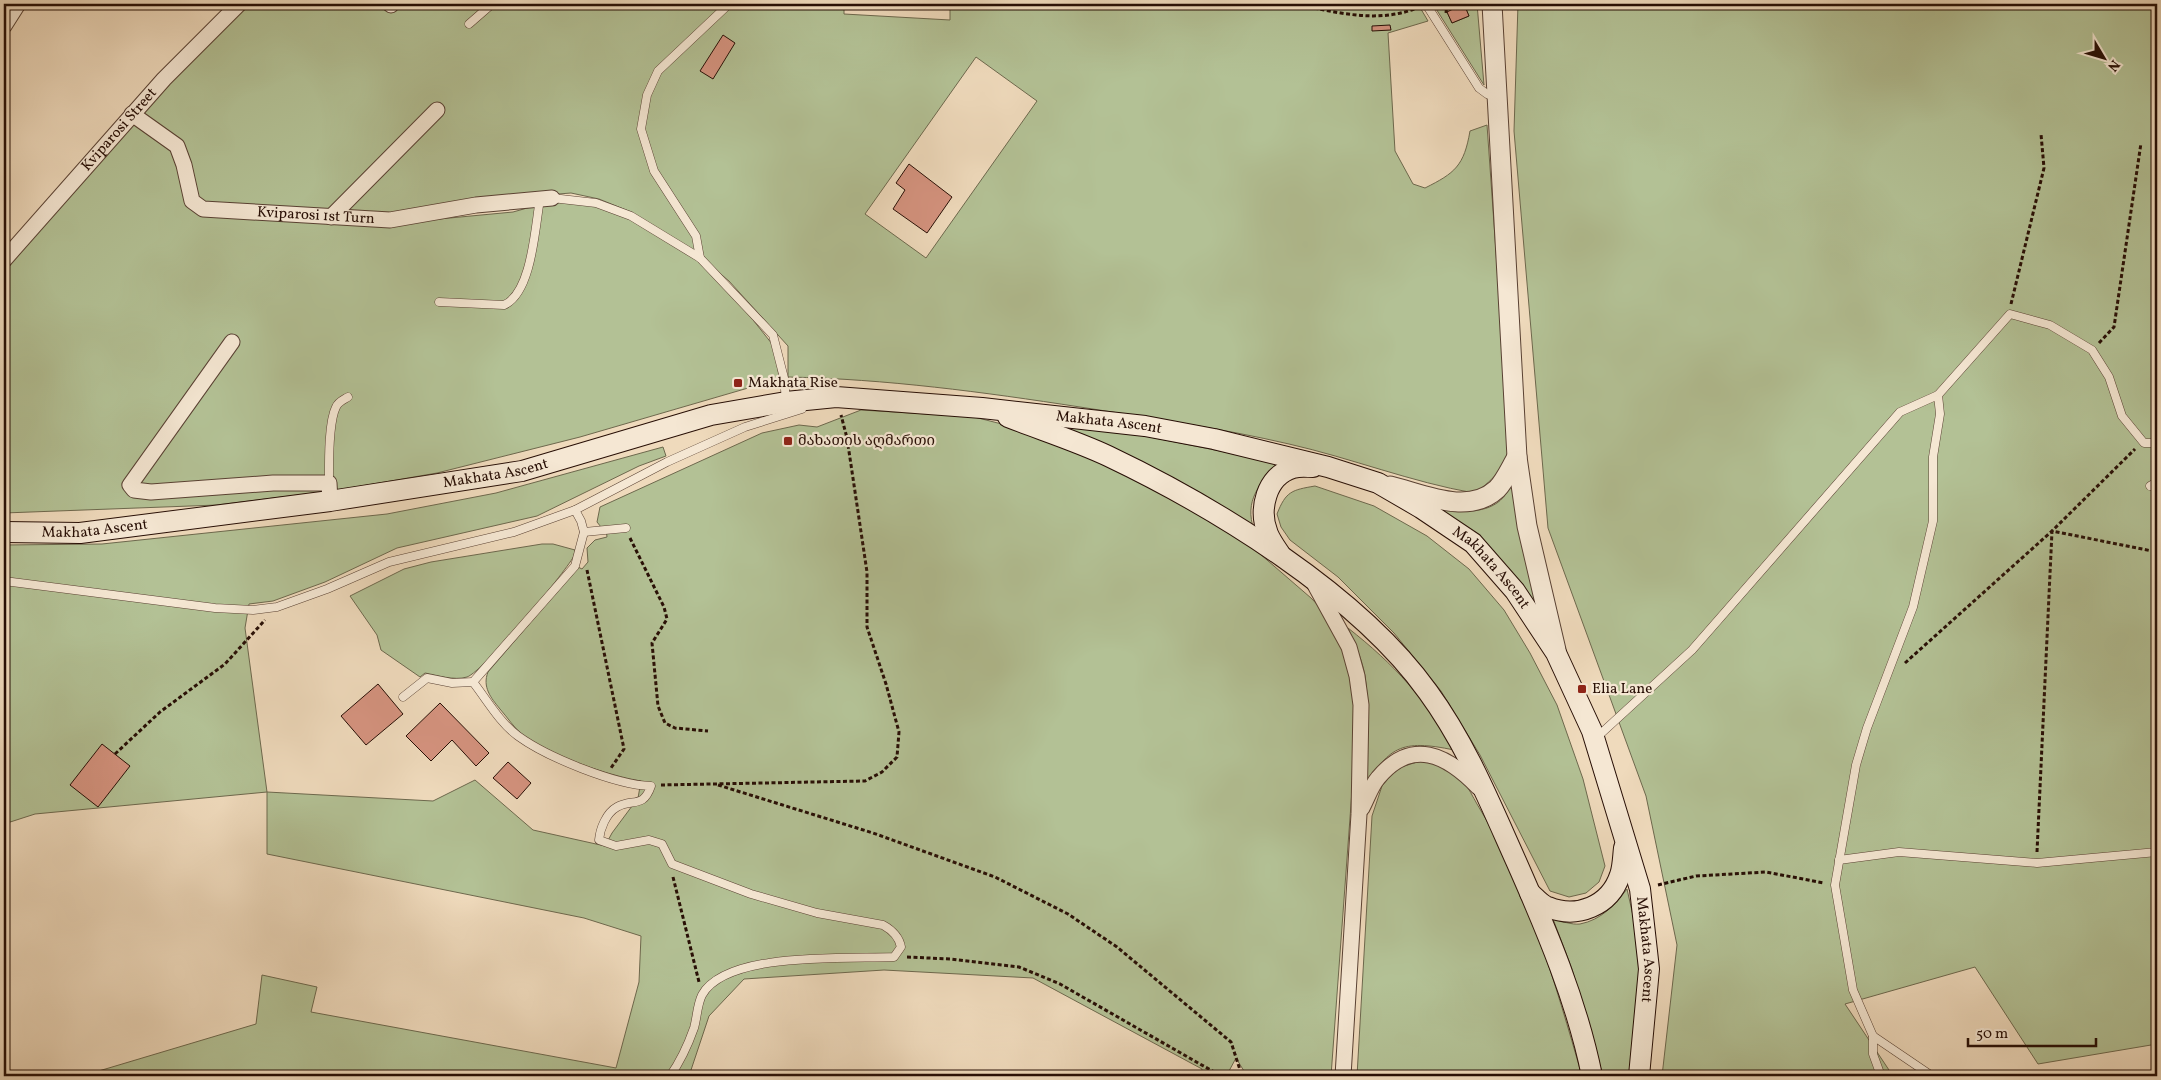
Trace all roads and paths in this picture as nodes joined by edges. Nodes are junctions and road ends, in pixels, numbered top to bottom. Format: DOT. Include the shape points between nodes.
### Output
graph roads {
  1 [pos="18,4"];
  2 [pos="239,4"];
  3 [pos="492,4"];
  4 [pos="729,4"];
  5 [pos="1295,4"];
  6 [pos="1425,4"];
  7 [pos="1492,4"];
  8 [pos="469,24"];
  9 [pos="4,26"];
  10 [pos="1495,109"];
  11 [pos="437,110"];
  12 [pos="132,114"];
  13 [pos="2041,134"];
  14 [pos="2142,143"];
  15 [pos="546,199"];
  16 [pos="332,217"];
  17 [pos="700,258"];
  18 [pos="4,260"];
  19 [pos="439,302"];
  20 [pos="2010,314"];
  21 [pos="232,342"];
  22 [pos="2092,350"];
  23 [pos="1938,395"];
  24 [pos="348,397"];
  25 [pos="836,397"];
  26 [pos="786,402"];
  27 [pos="982,408"];
  28 [pos="2144,443"];
  29 [pos="2157,443"];
  30 [pos="1518,456"];
  31 [pos="1328,467"];
  32 [pos="1378,483"];
  33 [pos="329,492"];
  34 [pos="575,510"];
  35 [pos="626,528"];
  36 [pos="2052,531"];
  37 [pos="4,532"];
  38 [pos="584,532"];
  39 [pos="2157,552"];
  40 [pos="577,558"];
  41 [pos="1282,558"];
  42 [pos="4,581"];
  43 [pos="1313,581"];
  44 [pos="277,607"];
  45 [pos="1556,653"];
  46 [pos="473,682"];
  47 [pos="1884,682"];
  48 [pos="403,697"];
  49 [pos="708,731"];
  50 [pos="1594,740"];
  51 [pos="115,754"];
  52 [pos="603,776"];
  53 [pos="715,784"];
  54 [pos="651,786"];
  55 [pos="1486,796"];
  56 [pos="1359,814"];
  57 [pos="1625,840"];
  58 [pos="2157,852"];
  59 [pos="1839,860"];
  60 [pos="2037,863"];
  61 [pos="672,864"];
  62 [pos="1834,885"];
  63 [pos="1640,889"];
  64 [pos="1530,893"];
  65 [pos="894,957"];
  66 [pos="702,996"];
  67 [pos="1873,1036"];
  68 [pos="670,1076"];
  69 [pos="1221,1076"];
  70 [pos="1242,1076"];
  71 [pos="1343,1076"];
  72 [pos="1592,1076"];
  73 [pos="1639,1076"];
  74 [pos="1881,1076"];
  75 [pos="1932,1076"];
  1 -- 9 [label="street"];
  2 -- 12 [label="street, Kviparosi Street"];
  3 -- 8 [label="lane"];
  4 -- 17 [label="lane" via="658,71 647,95 642,129 654,171 696,236"];
  5 -- 6 [label="path" via="1348,15 1384,16 1410,11"];
  6 -- 10 [label="lane"];
  7 -- 10 [label="street"];
  10 -- 30 [label="street"];
  11 -- 16 [label="street"];
  12 -- 16 [label="street, Kviparosi 1st Turn" via="177,146 192,201 203,209"];
  12 -- 18 [label="street, Kviparosi Street"];
  13 -- 20 [label="path" via="2044,168"];
  14 -- 22 [label="path" via="2114,328"];
  15 -- 16 [label="street, Kviparosi 1st Turn" via="476,205 390,220"];
  15 -- 17 [label="lane" via="596,203 631,216"];
  15 -- 19 [label="lane" via="528,268 520,290 511,302 504,305"];
  17 -- 26 [label="lane" via="773,335 784,378"];
  20 -- 22 [label="lane" via="2050,325"];
  20 -- 23 [label="lane"];
  21 -- 33 [label="street" via="130,485 134,490 151,492 273,483"];
  22 -- 28 [label="lane" via="2109,377 2122,416"];
  23 -- 47 [label="lane" via="1940,414 1933,457 1933,522 1913,607"];
  23 -- 50 [label="lane" via="1900,412 1692,650"];
  24 -- 33 [label="lane" via="334,411 329,450"];
  25 -- 26 [label="main road, Makhata Ascent"];
  25 -- 27 [label="main road, Makhata Ascent"];
  25 -- 34 [label="lane" via="745,427 667,462"];
  25 -- 53 [label="path" via="847,438 867,572 868,627 899,732 897,757 882,772 865,781"];
  26 -- 33 [label="main road, Makhata Ascent" via="711,415 522,471"];
  27 -- 31 [label="main road, Makhata Ascent" via="1145,426"];
  27 -- 41 [label="main road, Makhata Ascent" via="1106,455 1169,487"];
  28 -- 29 [label="lane"];
  28 -- 36 [label="path"];
  30 -- 32 [label="street" via="1498,488 1485,498 1471,502 1453,502"];
  30 -- 45 [label="street" via="1527,526"];
  31 -- 32 [label="main road, Makhata Ascent"];
  31 -- 41 [label="main road" via="1293,468 1274,480 1266,495 1264,514 1268,534"];
  32 -- 45 [label="main road, Makhata Ascent" via="1472,542 1515,591"];
  33 -- 37 [label="main road, Makhata Ascent" via="80,533"];
  34 -- 38 [label="lane"];
  34 -- 44 [label="lane" via="514,532 389,562"];
  35 -- 38 [label="lane"];
  35 -- 49 [label="path" via="667,619 652,643 658,706 665,723 675,728"];
  36 -- 39 [label="path"];
  36 -- 47 [label="path"];
  36 -- 60 [label="path"];
  38 -- 40 [label="lane"];
  40 -- 46 [label="lane" via="574,566"];
  40 -- 52 [label="path" via="590,577 624,749"];
  41 -- 43 [label="main road, Makhata Ascent"];
  42 -- 44 [label="lane" via="215,608 253,610"];
  43 -- 55 [label="main road, Makhata Ascent" via="1391,648 1428,691 1459,740"];
  43 -- 56 [label="street" via="1342,631 1357,676 1361,729"];
  44 -- 51 [label="path" via="225,664 160,712"];
  45 -- 50 [label="main road, Makhata Ascent"];
  46 -- 48 [label="lane" via="427,678"];
  46 -- 52 [label="lane" via="518,736"];
  47 -- 59 [label="lane" via="1856,765"];
  50 -- 57 [label="main road, Makhata Ascent"];
  52 -- 54 [label="lane"];
  53 -- 54 [label="path"];
  53 -- 70 [label="path" via="873,833 985,874 1068,914 1117,947 1231,1042"];
  54 -- 61 [label="lane" via="648,795 638,802 616,807 600,826 599,840 616,846 649,840 662,844"];
  55 -- 56 [label="street" via="1462,770 1442,757 1418,754 1394,761 1376,779"];
  55 -- 64 [label="main road, Makhata Ascent"];
  56 -- 71 [label="street"];
  57 -- 63 [label="main road, Makhata Ascent"];
  57 -- 64 [label="main road" via="1620,875 1610,894 1592,908 1569,913 1546,907"];
  58 -- 60 [label="lane"];
  59 -- 60 [label="lane" via="1899,852"];
  59 -- 62 [label="lane"];
  61 -- 65 [label="lane" via="751,894 817,913 883,925 900,940 901,947"];
  61 -- 66 [label="path" via="673,882"];
  62 -- 63 [label="path" via="1766,872 1696,876"];
  62 -- 67 [label="lane" via="1853,990"];
  63 -- 73 [label="main road, Makhata Ascent" via="1649,969"];
  64 -- 72 [label="main road, Makhata Ascent" via="1584,1039"];
  65 -- 66 [label="lane" via="782,961 738,968 714,981"];
  65 -- 69 [label="path" via="1019,966 1060,984"];
  66 -- 68 [label="lane" via="693,1029"];
  67 -- 74 [label="lane" via="1872,1054"];
  67 -- 75 [label="lane"];
}
